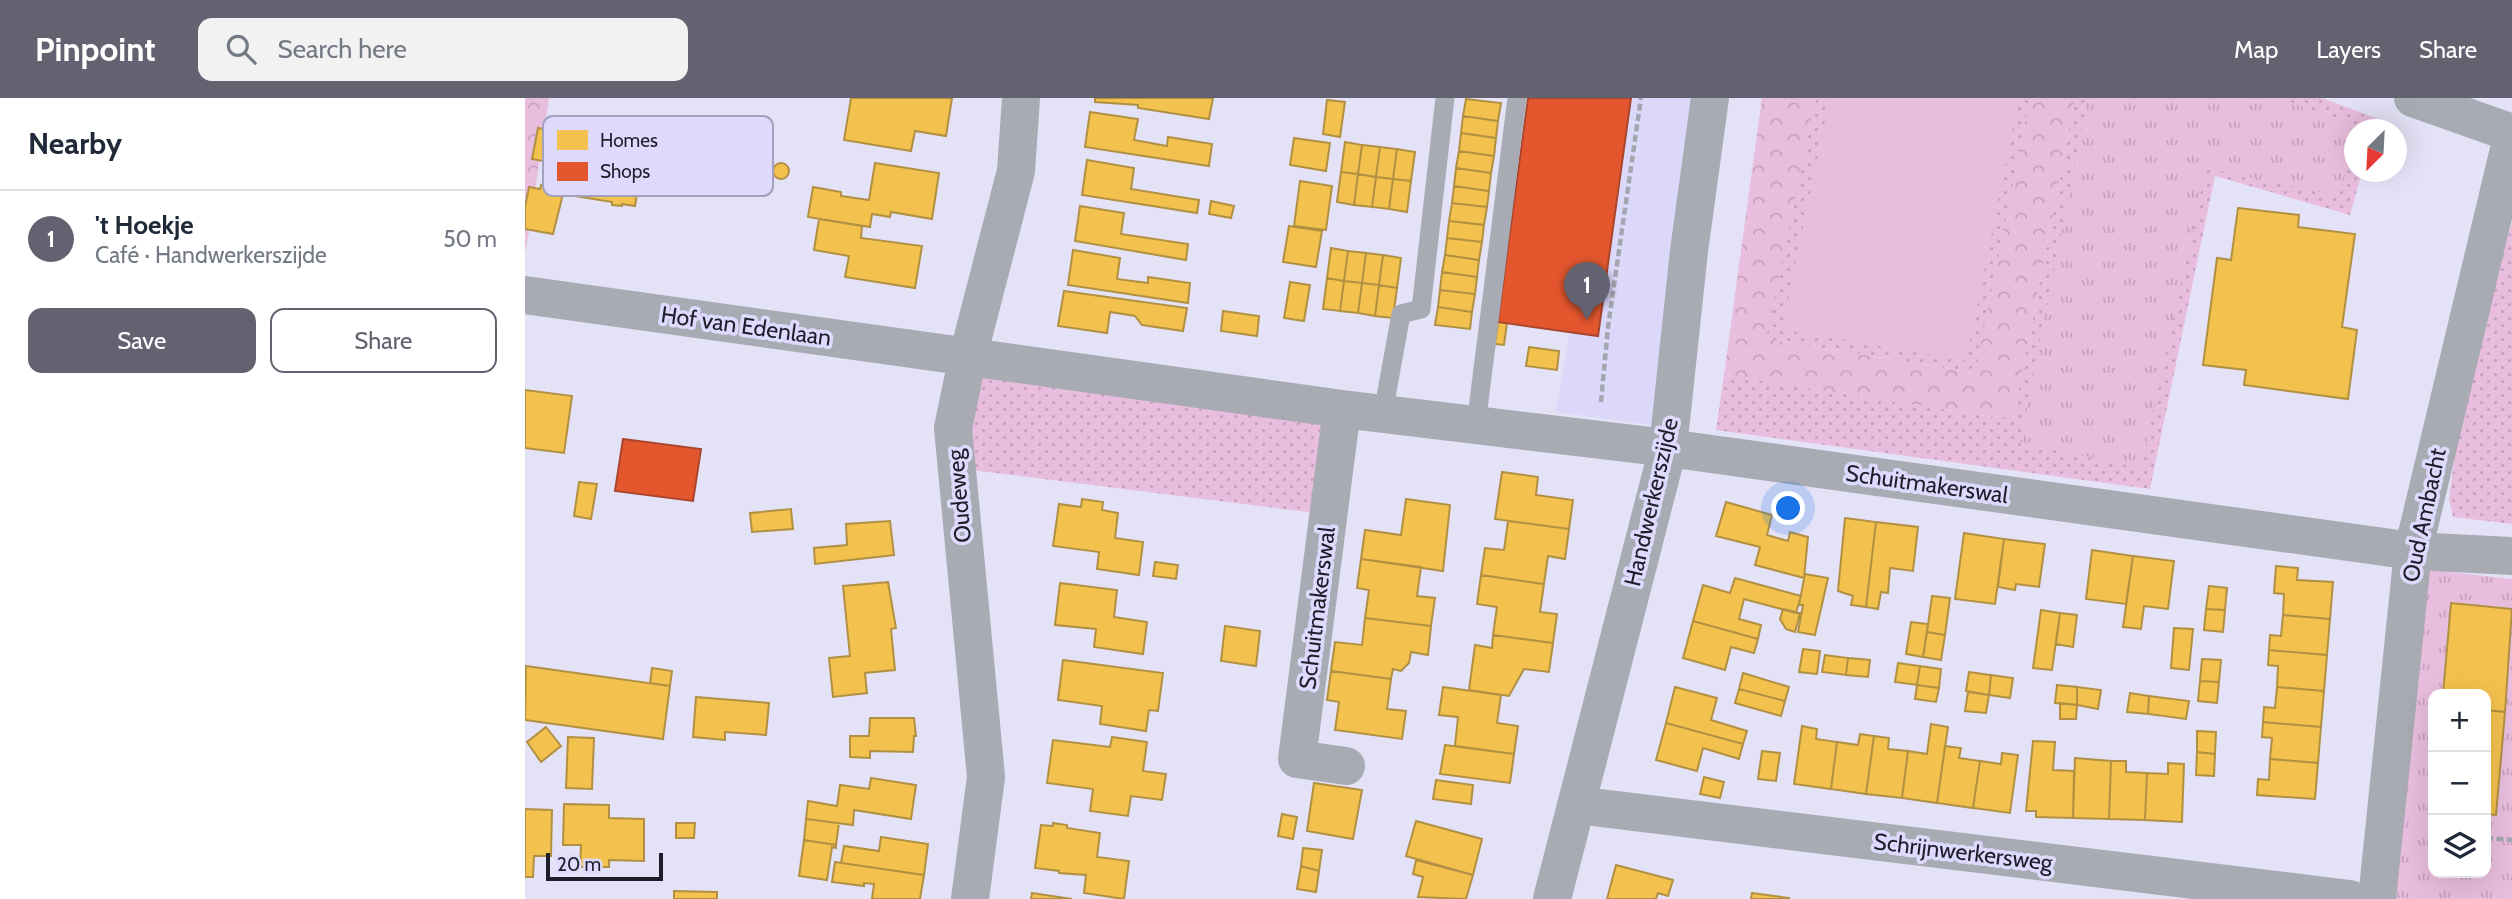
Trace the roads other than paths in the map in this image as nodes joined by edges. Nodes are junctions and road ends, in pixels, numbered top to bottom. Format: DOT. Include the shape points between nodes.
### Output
graph roads {
  1 [pos="1021,98"];
  2 [pos="1445,98"];
  3 [pos="1517,98"];
  4 [pos="1710,98"];
  5 [pos="2413,98"];
  6 [pos="2512,135"];
  7 [pos="525,295"];
  8 [pos="968,356"];
  9 [pos="1342,409"];
  10 [pos="1383,413"];
  11 [pos="1476,425"];
  12 [pos="1668,448"];
  13 [pos="2413,551"];
  14 [pos="2512,556"];
  15 [pos="1346,766"];
  16 [pos="1576,805"];
  17 [pos="970,899"];
  18 [pos="1552,899"];
  19 [pos="2350,899"];
  20 [pos="2377,899"];
  1 -- 8 [label="street, Oudeweg" via="1016,171"];
  2 -- 10 [label="lane" via="1421,309 1401,314"];
  3 -- 11 [label="lane"];
  4 -- 12 [label="street, Handwerkerszijde"];
  5 -- 6 [label="street"];
  6 -- 13 [label="street, Oud Ambacht"];
  7 -- 8 [label="street, Hof van Edenlaan"];
  8 -- 9 [label="street, Schuitmakerswal"];
  8 -- 17 [label="street, Oudeweg" via="953,428 986,776"];
  9 -- 10 [label="street, Schuitmakerswal"];
  9 -- 15 [label="street, Schuitmakerswal" via="1297,759"];
  10 -- 11 [label="street, Schuitmakerswal"];
  11 -- 12 [label="street, Schuitmakerswal"];
  12 -- 13 [label="street, Schuitmakerswal"];
  12 -- 16 [label="street, Handwerkerszijde"];
  13 -- 14 [label="street, Schuitmakerswal"];
  13 -- 20 [label="street, Oud Ambacht"];
  16 -- 18 [label="street, Handwerkerszijde"];
  16 -- 19 [label="street, Schrijnwerkersweg"];
}
